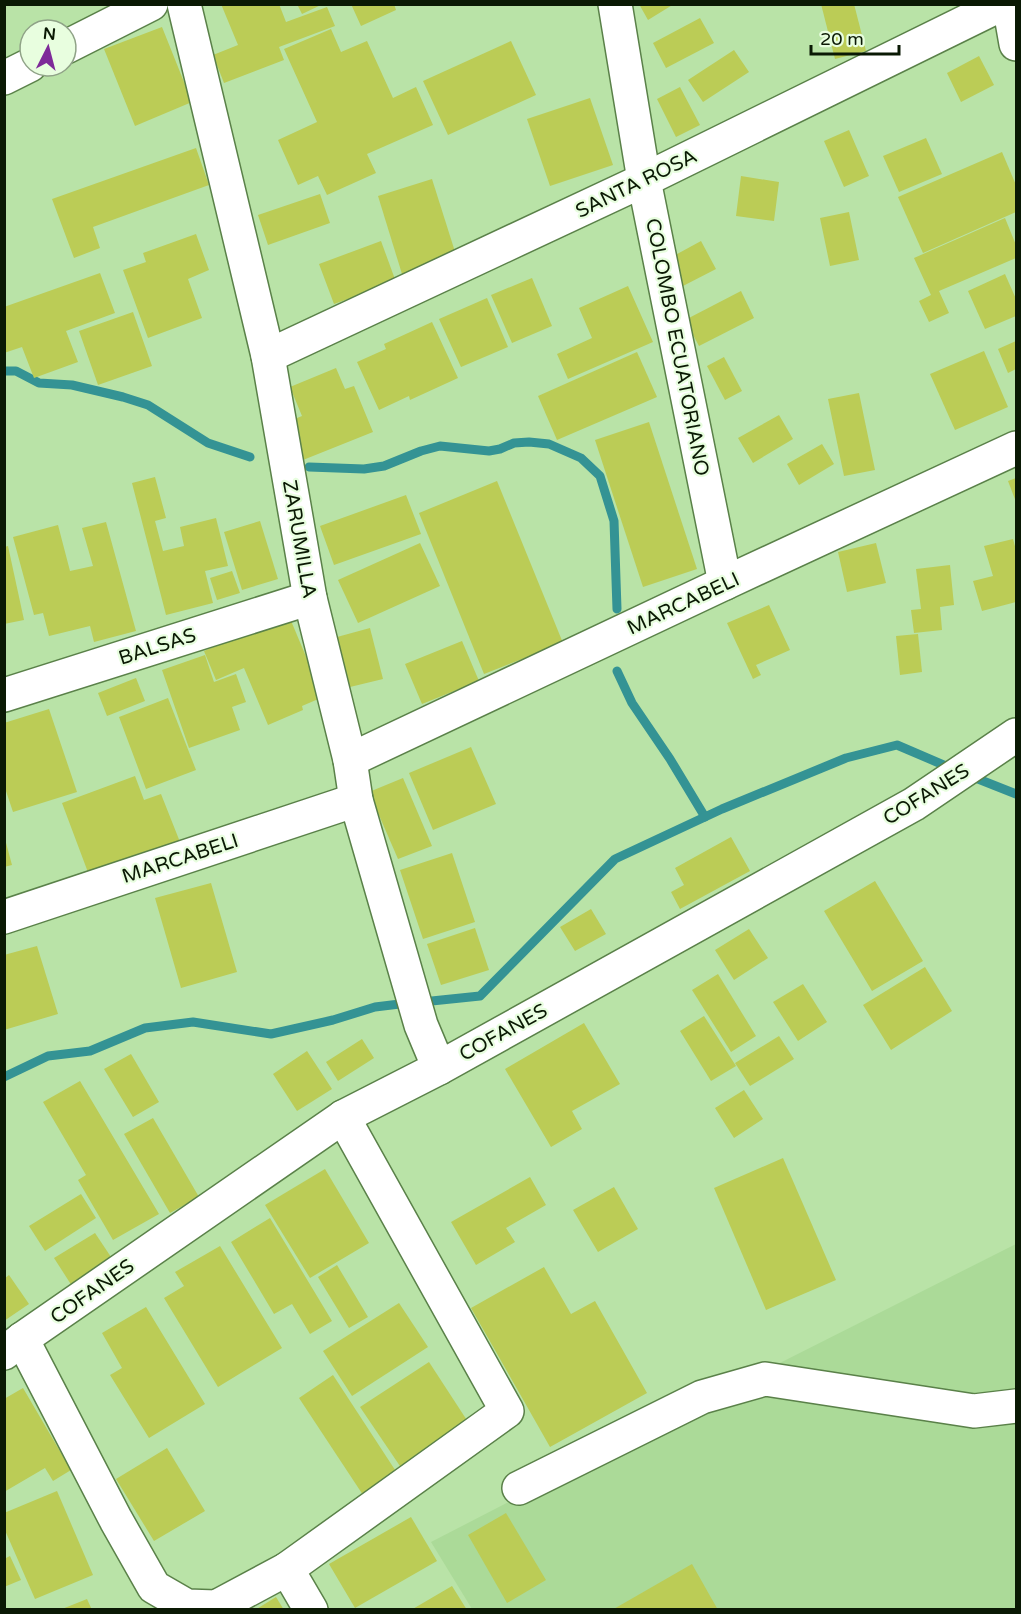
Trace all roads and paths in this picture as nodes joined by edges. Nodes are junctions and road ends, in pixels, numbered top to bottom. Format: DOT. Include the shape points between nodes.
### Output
graph roads {
  1 [pos="151,4"];
  2 [pos="184,4"];
  3 [pos="615,4"];
  4 [pos="1002,4"];
  5 [pos="1009,4"];
  6 [pos="78,41"];
  7 [pos="1017,44"];
  8 [pos="18,71"];
  9 [pos="4,78"];
  10 [pos="644,180"];
  11 [pos="268,356"];
  12 [pos="1017,447"];
  13 [pos="724,583"];
  14 [pos="310,598"];
  15 [pos="4,695"];
  16 [pos="1017,735"];
  17 [pos="350,760"];
  18 [pos="356,800"];
  19 [pos="4,916"];
  20 [pos="439,1068"];
  21 [pos="343,1117"];
  22 [pos="13,1346"];
  23 [pos="1017,1406"];
  24 [pos="519,1488"];
  25 [pos="287,1569"];
  26 [pos="311,1610"];
  1 -- 6 [label="street"];
  2 -- 11 [label="street, ZARUMILLA"];
  3 -- 10 [label="street, COLOMBO ECUATORIANO"];
  4 -- 10 [label="street, SANTA ROSA"];
  5 -- 7 [label="street"];
  8 -- 9 [label="street"];
  10 -- 11 [label="street, SANTA ROSA"];
  10 -- 13 [label="street, COLOMBO ECUATORIANO"];
  11 -- 14 [label="street, ZARUMILLA"];
  12 -- 13 [label="street, MARCABELI"];
  13 -- 17 [label="street, MARCABELI"];
  14 -- 15 [label="street, BALSAS"];
  14 -- 17 [label="street, ZARUMILLA"];
  16 -- 20 [label="street, COFANES" via="914,804"];
  17 -- 18 [label="street, ZARUMILLA"];
  18 -- 19 [label="street, MARCABELI"];
  18 -- 20 [label="street, ZARUMILLA" via="421,1024"];
  20 -- 21 [label="street, COFANES"];
  21 -- 22 [label="street, COFANES"];
  21 -- 25 [label="street" via="507,1411"];
  22 -- 25 [label="street" via="154,1587 187,1606 216,1607"];
  23 -- 24 [label="street" via="974,1411 765,1379 702,1396"];
  25 -- 26 [label="street"];
}
